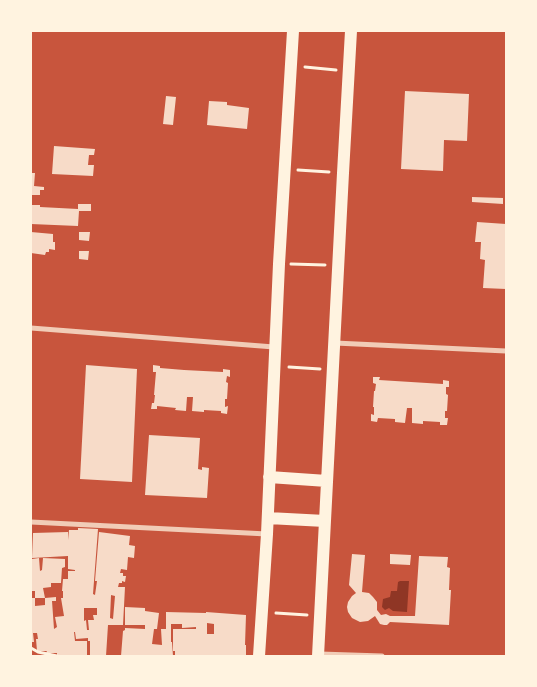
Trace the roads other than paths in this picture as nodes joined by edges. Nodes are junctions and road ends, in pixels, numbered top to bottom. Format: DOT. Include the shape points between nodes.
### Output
graph roads {
  1 [pos="293,31"];
  2 [pos="351,31"];
  3 [pos="31,328"];
  4 [pos="334,343"];
  5 [pos="275,347"];
  6 [pos="506,351"];
  7 [pos="270,477"];
  8 [pos="327,481"];
  9 [pos="268,518"];
  10 [pos="325,521"];
  11 [pos="31,522"];
  12 [pos="267,534"];
  13 [pos="318,655"];
  14 [pos="258,656"];
  15 [pos="382,656"];
  1 -- 5 [label="main road"];
  2 -- 4 [label="main road"];
  3 -- 5 [label="street"];
  4 -- 6 [label="street"];
  4 -- 8 [label="main road"];
  5 -- 7 [label="main road"];
  7 -- 8 [label="main road"];
  7 -- 9 [label="main road"];
  8 -- 10 [label="main road"];
  9 -- 10 [label="main road"];
  9 -- 12 [label="main road"];
  10 -- 13 [label="main road"];
  11 -- 12 [label="street"];
  12 -- 14 [label="main road"];
  13 -- 15 [label="street"];
}
